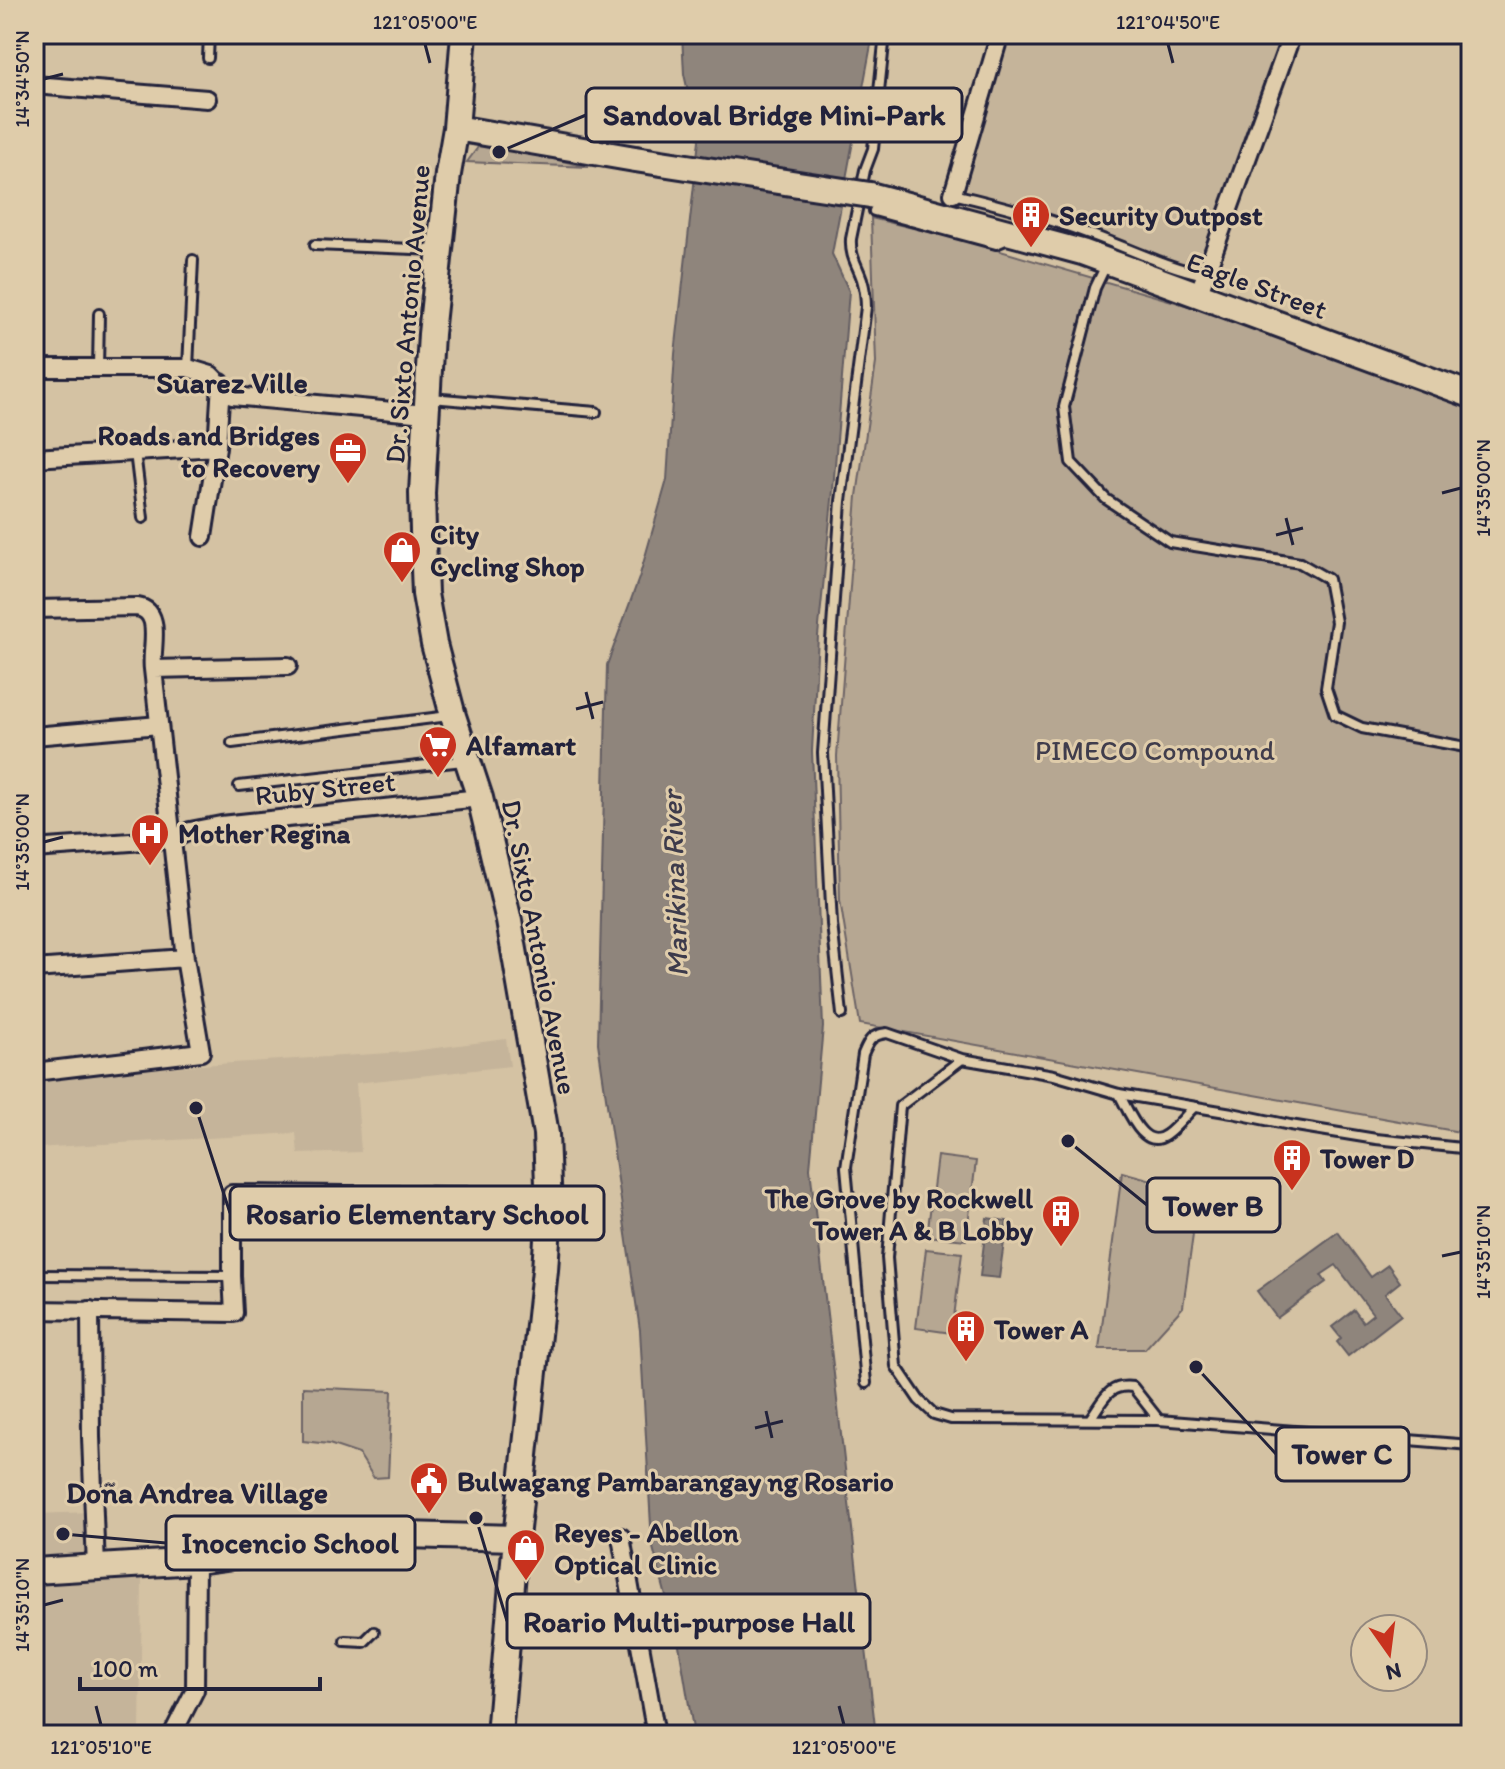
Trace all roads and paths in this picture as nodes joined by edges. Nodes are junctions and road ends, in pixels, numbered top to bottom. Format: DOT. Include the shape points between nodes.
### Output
graph roads {
  1 [pos="209,34"];
  2 [pos="464,34"];
  3 [pos="885,34"];
  4 [pos="1000,34"];
  5 [pos="1292,34"];
  6 [pos="208,58"];
  7 [pos="34,85"];
  8 [pos="207,99"];
  9 [pos="456,128"];
  10 [pos="953,194"];
  11 [pos="1087,243"];
  12 [pos="315,245"];
  13 [pos="441,251"];
  14 [pos="193,260"];
  15 [pos="1108,261"];
  16 [pos="1202,285"];
  17 [pos="99,314"];
  18 [pos="34,368"];
  19 [pos="98,368"];
  20 [pos="188,368"];
  21 [pos="221,383"];
  22 [pos="1471,395"];
  23 [pos="426,405"];
  24 [pos="596,412"];
  25 [pos="217,447"];
  26 [pos="135,452"];
  27 [pos="34,458"];
  28 [pos="143,518"];
  29 [pos="203,537"];
  30 [pos="34,609"];
  31 [pos="288,666"];
  32 [pos="153,669"];
  33 [pos="453,716"];
  34 [pos="159,725"];
  35 [pos="34,736"];
  36 [pos="232,743"];
  37 [pos="1471,748"];
  38 [pos="468,760"];
  39 [pos="239,786"];
  40 [pos="480,798"];
  41 [pos="172,839"];
  42 [pos="34,849"];
  43 [pos="185,958"];
  44 [pos="34,969"];
  45 [pos="842,1014"];
  46 [pos="962,1059"];
  47 [pos="34,1072"];
  48 [pos="1119,1094"];
  49 [pos="1194,1107"];
  50 [pos="1471,1149"];
  51 [pos="549,1197"];
  52 [pos="34,1275"];
  53 [pos="232,1276"];
  54 [pos="34,1310"];
  55 [pos="90,1310"];
  56 [pos="866,1383"];
  57 [pos="1090,1419"];
  58 [pos="1159,1420"];
  59 [pos="1471,1445"];
  60 [pos="621,1537"];
  61 [pos="516,1538"];
  62 [pos="196,1561"];
  63 [pos="96,1568"];
  64 [pos="34,1571"];
  65 [pos="374,1632"];
  66 [pos="345,1641"];
  67 [pos="172,1735"];
  68 [pos="499,1735"];
  69 [pos="656,1735"];
  1 -- 6 [label="lane"];
  2 -- 9 [label="main road, Dr. Sixto Antonio Avenue"];
  3 -- 45 [label="lane" via="873,149 850,250 866,291 866,307 841,501 823,753"];
  4 -- 10 [label="street"];
  5 -- 16 [label="street"];
  7 -- 8 [label="street"];
  9 -- 11 [label="main road, Eagle Street, bridge"];
  9 -- 13 [label="main road, Dr. Sixto Antonio Avenue" via="438,173"];
  10 -- 11 [label="lane" via="1016,209"];
  11 -- 15 [label="main road, Eagle Street"];
  11 -- 16 [label="lane" via="1179,269"];
  12 -- 13 [label="lane"];
  13 -- 23 [label="main road, Dr. Sixto Antonio Avenue"];
  14 -- 20 [label="lane"];
  15 -- 16 [label="main road, Eagle Street"];
  15 -- 37 [label="lane" via="1095,288 1064,407 1071,462 1106,499 1170,542 1300,563 1328,579 1336,622 1326,688 1335,715 1362,728"];
  16 -- 22 [label="main road, Eagle Street"];
  17 -- 19 [label="lane"];
  18 -- 19 [label="street"];
  19 -- 20 [label="street"];
  20 -- 21 [label="street"];
  21 -- 23 [label="street" via="232,396"];
  21 -- 25 [label="street"];
  23 -- 24 [label="lane"];
  23 -- 33 [label="main road, Dr. Sixto Antonio Avenue" via="425,594"];
  25 -- 26 [label="street"];
  25 -- 29 [label="street"];
  26 -- 27 [label="street"];
  26 -- 28 [label="lane"];
  30 -- 32 [label="street" via="148,610 153,618"];
  31 -- 32 [label="street"];
  32 -- 34 [label="street"];
  33 -- 36 [label="lane"];
  33 -- 38 [label="main road, Dr. Sixto Antonio Avenue"];
  34 -- 35 [label="street"];
  34 -- 41 [label="street"];
  38 -- 39 [label="lane"];
  38 -- 40 [label="main road, Dr. Sixto Antonio Avenue"];
  40 -- 41 [label="street, Ruby Street" via="221,825"];
  40 -- 51 [label="main road, Dr. Sixto Antonio Avenue" via="532,1047 546,1134"];
  41 -- 42 [label="street, Ruby Street"];
  41 -- 43 [label="street"];
  43 -- 44 [label="street"];
  43 -- 47 [label="street" via="201,1052"];
  46 -- 48 [label="lane" via="1054,1075"];
  46 -- 56 [label="lane" via="887,1033 876,1034 863,1054 846,1167"];
  46 -- 57 [label="lane" via="900,1106 887,1258 896,1366 919,1400 934,1414 951,1419"];
  48 -- 49 [label="lane"];
  48 -- 49 [label="lane" via="1140,1132 1151,1139 1165,1137"];
  49 -- 50 [label="lane" via="1376,1139"];
  51 -- 53 [label="street" via="232,1194"];
  51 -- 61 [label="main road, Dr. Sixto Antonio Avenue"];
  52 -- 53 [label="lane"];
  53 -- 55 [label="street" via="234,1313"];
  54 -- 55 [label="street"];
  55 -- 63 [label="street"];
  57 -- 58 [label="lane"];
  57 -- 58 [label="lane" via="1110,1391 1130,1385"];
  58 -- 59 [label="lane"];
  60 -- 69 [label="street"];
  61 -- 62 [label="main road" via="368,1534"];
  61 -- 68 [label="main road, Dr. Sixto Antonio Avenue"];
  62 -- 63 [label="main road"];
  62 -- 67 [label="street" via="195,1690"];
  63 -- 64 [label="main road"];
  65 -- 66 [label="lane" via="364,1642"];
}
